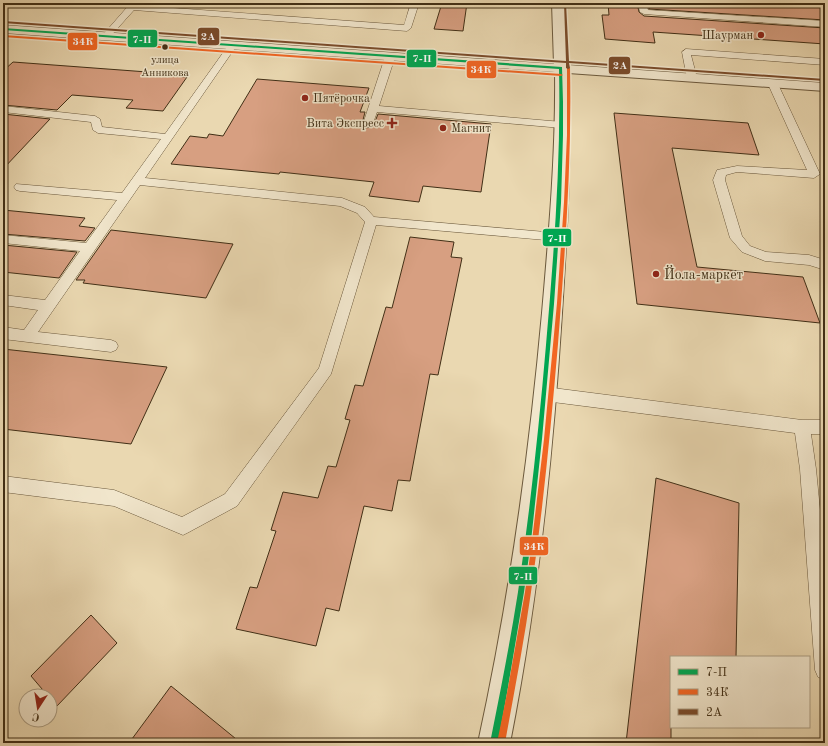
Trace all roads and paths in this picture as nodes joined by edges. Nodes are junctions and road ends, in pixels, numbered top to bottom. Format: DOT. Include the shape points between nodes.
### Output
graph roads {
  1 [pos="414,3"];
  2 [pos="558,3"];
  3 [pos="642,3"];
  4 [pos="821,3"];
  5 [pos="825,3"];
  6 [pos="134,5"];
  7 [pos="825,24"];
  8 [pos="3,29"];
  9 [pos="105,36"];
  10 [pos="233,46"];
  11 [pos="390,56"];
  12 [pos="825,62"];
  13 [pos="561,68"];
  14 [pos="692,78"];
  15 [pos="773,84"];
  16 [pos="825,87"];
  17 [pos="373,109"];
  18 [pos="3,110"];
  19 [pos="368,124"];
  20 [pos="562,126"];
  21 [pos="168,137"];
  22 [pos="137,181"];
  23 [pos="20,187"];
  24 [pos="125,197"];
  25 [pos="371,221"];
  26 [pos="557,237"];
  27 [pos="3,239"];
  28 [pos="89,248"];
  29 [pos="825,265"];
  30 [pos="3,300"];
  31 [pos="48,306"];
  32 [pos="3,334"];
  33 [pos="27,336"];
  34 [pos="110,346"];
  35 [pos="545,394"];
  36 [pos="825,427"];
  37 [pos="802,428"];
  38 [pos="3,484"];
  39 [pos="825,670"];
  40 [pos="494,743"];
  1 -- 6 [label="lane" via="407,28"];
  2 -- 13 [label="street"];
  3 -- 7 [label="lane" via="644,12"];
  4 -- 5 [label="lane"];
  6 -- 9 [label="lane"];
  8 -- 9 [label="street"];
  9 -- 10 [label="street"];
  10 -- 11 [label="street"];
  10 -- 21 [label="lane"];
  11 -- 13 [label="street"];
  11 -- 17 [label="lane"];
  12 -- 14 [label="lane" via="686,52"];
  13 -- 14 [label="street"];
  13 -- 20 [label="street"];
  14 -- 15 [label="street"];
  15 -- 16 [label="street"];
  15 -- 29 [label="lane" via="814,174 737,169 721,172 719,180 736,238 746,249 765,256 809,260"];
  17 -- 19 [label="lane"];
  17 -- 20 [label="lane"];
  18 -- 21 [label="lane" via="96,119 98,130"];
  20 -- 26 [label="street"];
  21 -- 22 [label="lane"];
  22 -- 24 [label="lane"];
  22 -- 25 [label="lane" via="342,202 361,210"];
  23 -- 24 [label="lane"];
  24 -- 28 [label="lane"];
  25 -- 26 [label="lane"];
  25 -- 38 [label="lane" via="326,370 231,500 183,526 114,498"];
  26 -- 35 [label="street"];
  27 -- 28 [label="lane"];
  28 -- 31 [label="lane"];
  30 -- 31 [label="lane"];
  31 -- 33 [label="lane"];
  32 -- 33 [label="lane"];
  33 -- 34 [label="lane"];
  35 -- 37 [label="lane"];
  35 -- 40 [label="street" via="529,542 505,693"];
  36 -- 37 [label="lane"];
  37 -- 39 [label="lane" via="808,469"];
}
